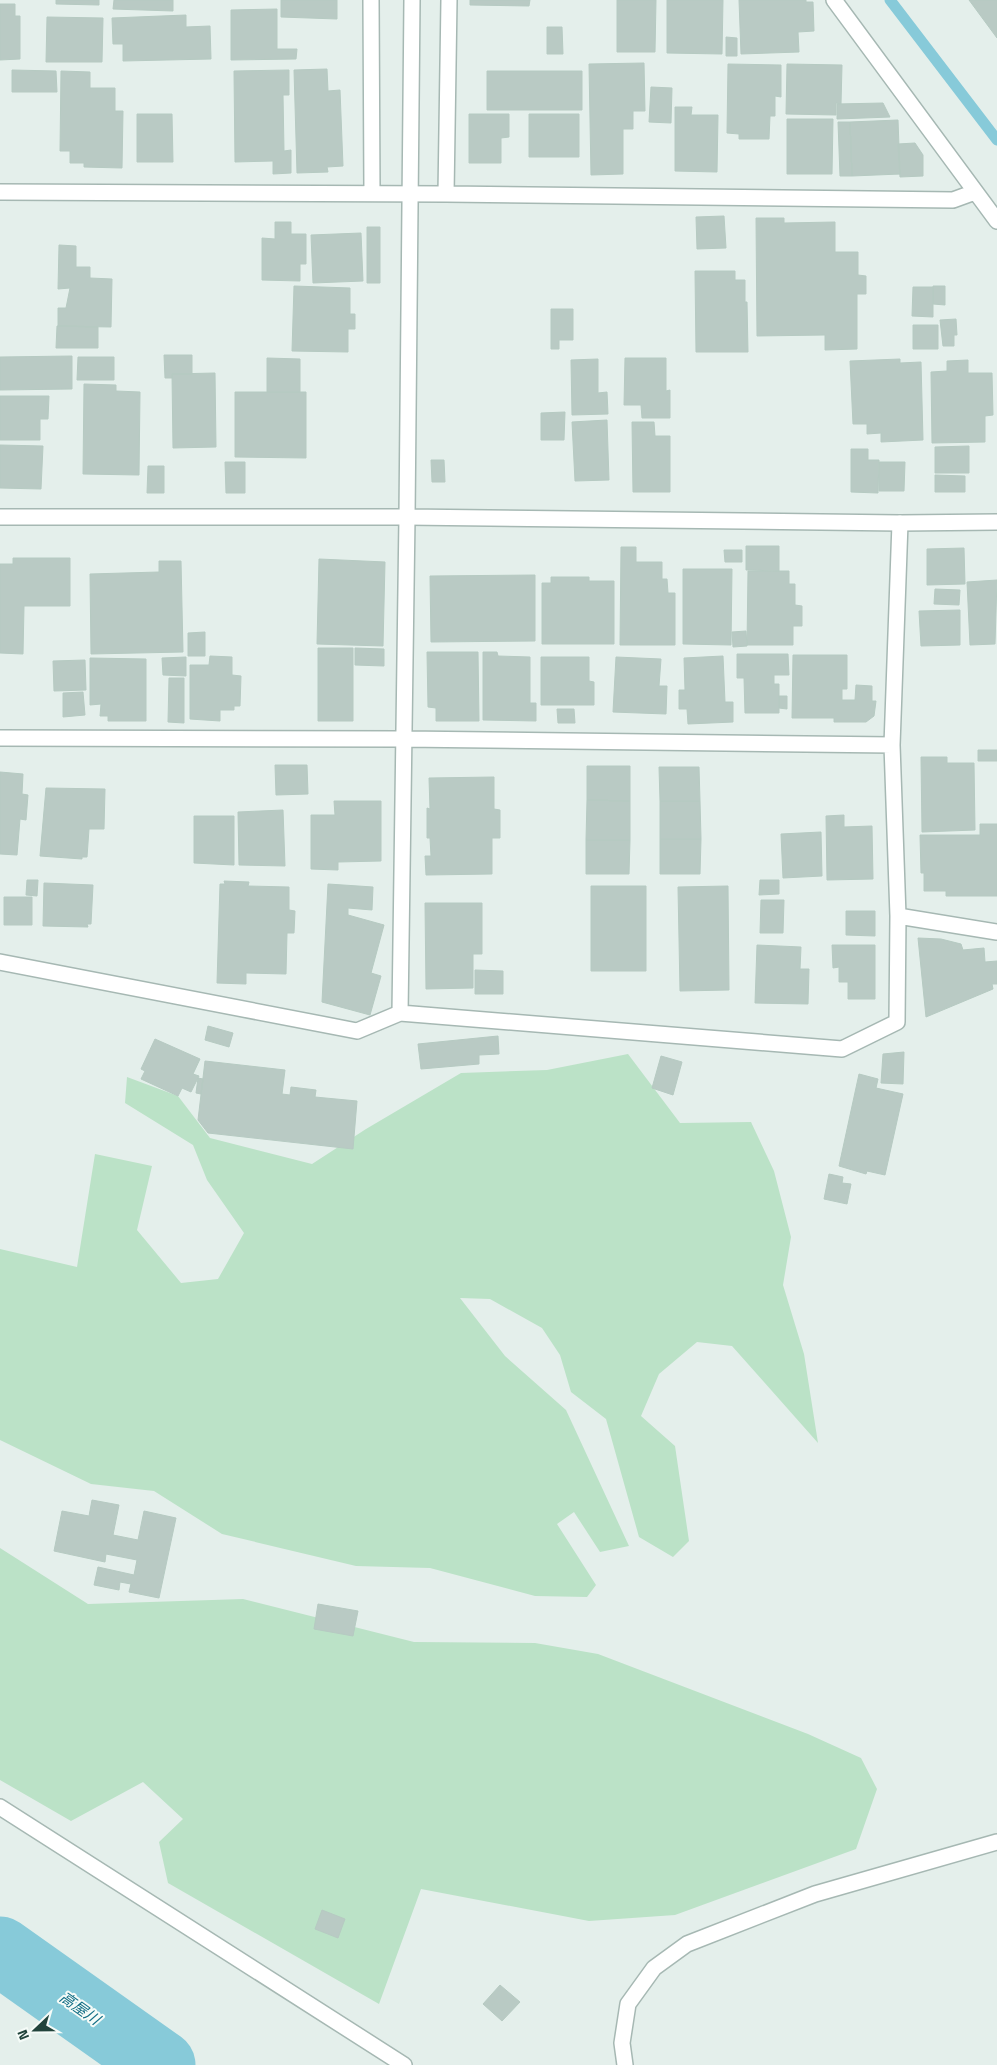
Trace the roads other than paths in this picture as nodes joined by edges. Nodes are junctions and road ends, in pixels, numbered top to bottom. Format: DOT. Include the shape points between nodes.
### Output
graph roads {
  1 [pos="371,0"];
  2 [pos="412,0"];
  3 [pos="449,0"];
  4 [pos="834,0"];
  5 [pos="0,192"];
  6 [pos="976,192"];
  7 [pos="372,193"];
  8 [pos="446,194"];
  9 [pos="411,195"];
  10 [pos="997,221"];
  11 [pos="0,517"];
  12 [pos="407,517"];
  13 [pos="997,522"];
  14 [pos="900,523"];
  15 [pos="0,738"];
  16 [pos="404,740"];
  17 [pos="892,745"];
  18 [pos="898,916"];
  19 [pos="997,932"];
  20 [pos="0,962"];
  21 [pos="400,1013"];
  22 [pos="0,1807"];
  23 [pos="997,1842"];
  24 [pos="404,2065"];
  25 [pos="625,2065"];
  1 -- 7 [label="street"];
  2 -- 9 [label="street"];
  3 -- 8 [label="street"];
  4 -- 6 [label="street"];
  5 -- 7 [label="street"];
  6 -- 8 [label="street" via="953,200"];
  6 -- 10 [label="street"];
  7 -- 9 [label="street"];
  8 -- 9 [label="street"];
  9 -- 12 [label="street"];
  11 -- 12 [label="street"];
  12 -- 14 [label="street"];
  12 -- 16 [label="street"];
  13 -- 14 [label="street"];
  14 -- 17 [label="street"];
  15 -- 16 [label="street"];
  16 -- 17 [label="street"];
  16 -- 21 [label="street"];
  17 -- 18 [label="street"];
  18 -- 19 [label="street"];
  18 -- 21 [label="street" via="897,1022 842,1049"];
  20 -- 21 [label="street" via="358,1031"];
  22 -- 24 [label="street"];
  23 -- 25 [label="street" via="816,1894 688,1944 654,1968 628,2004 622,2043"];
}
